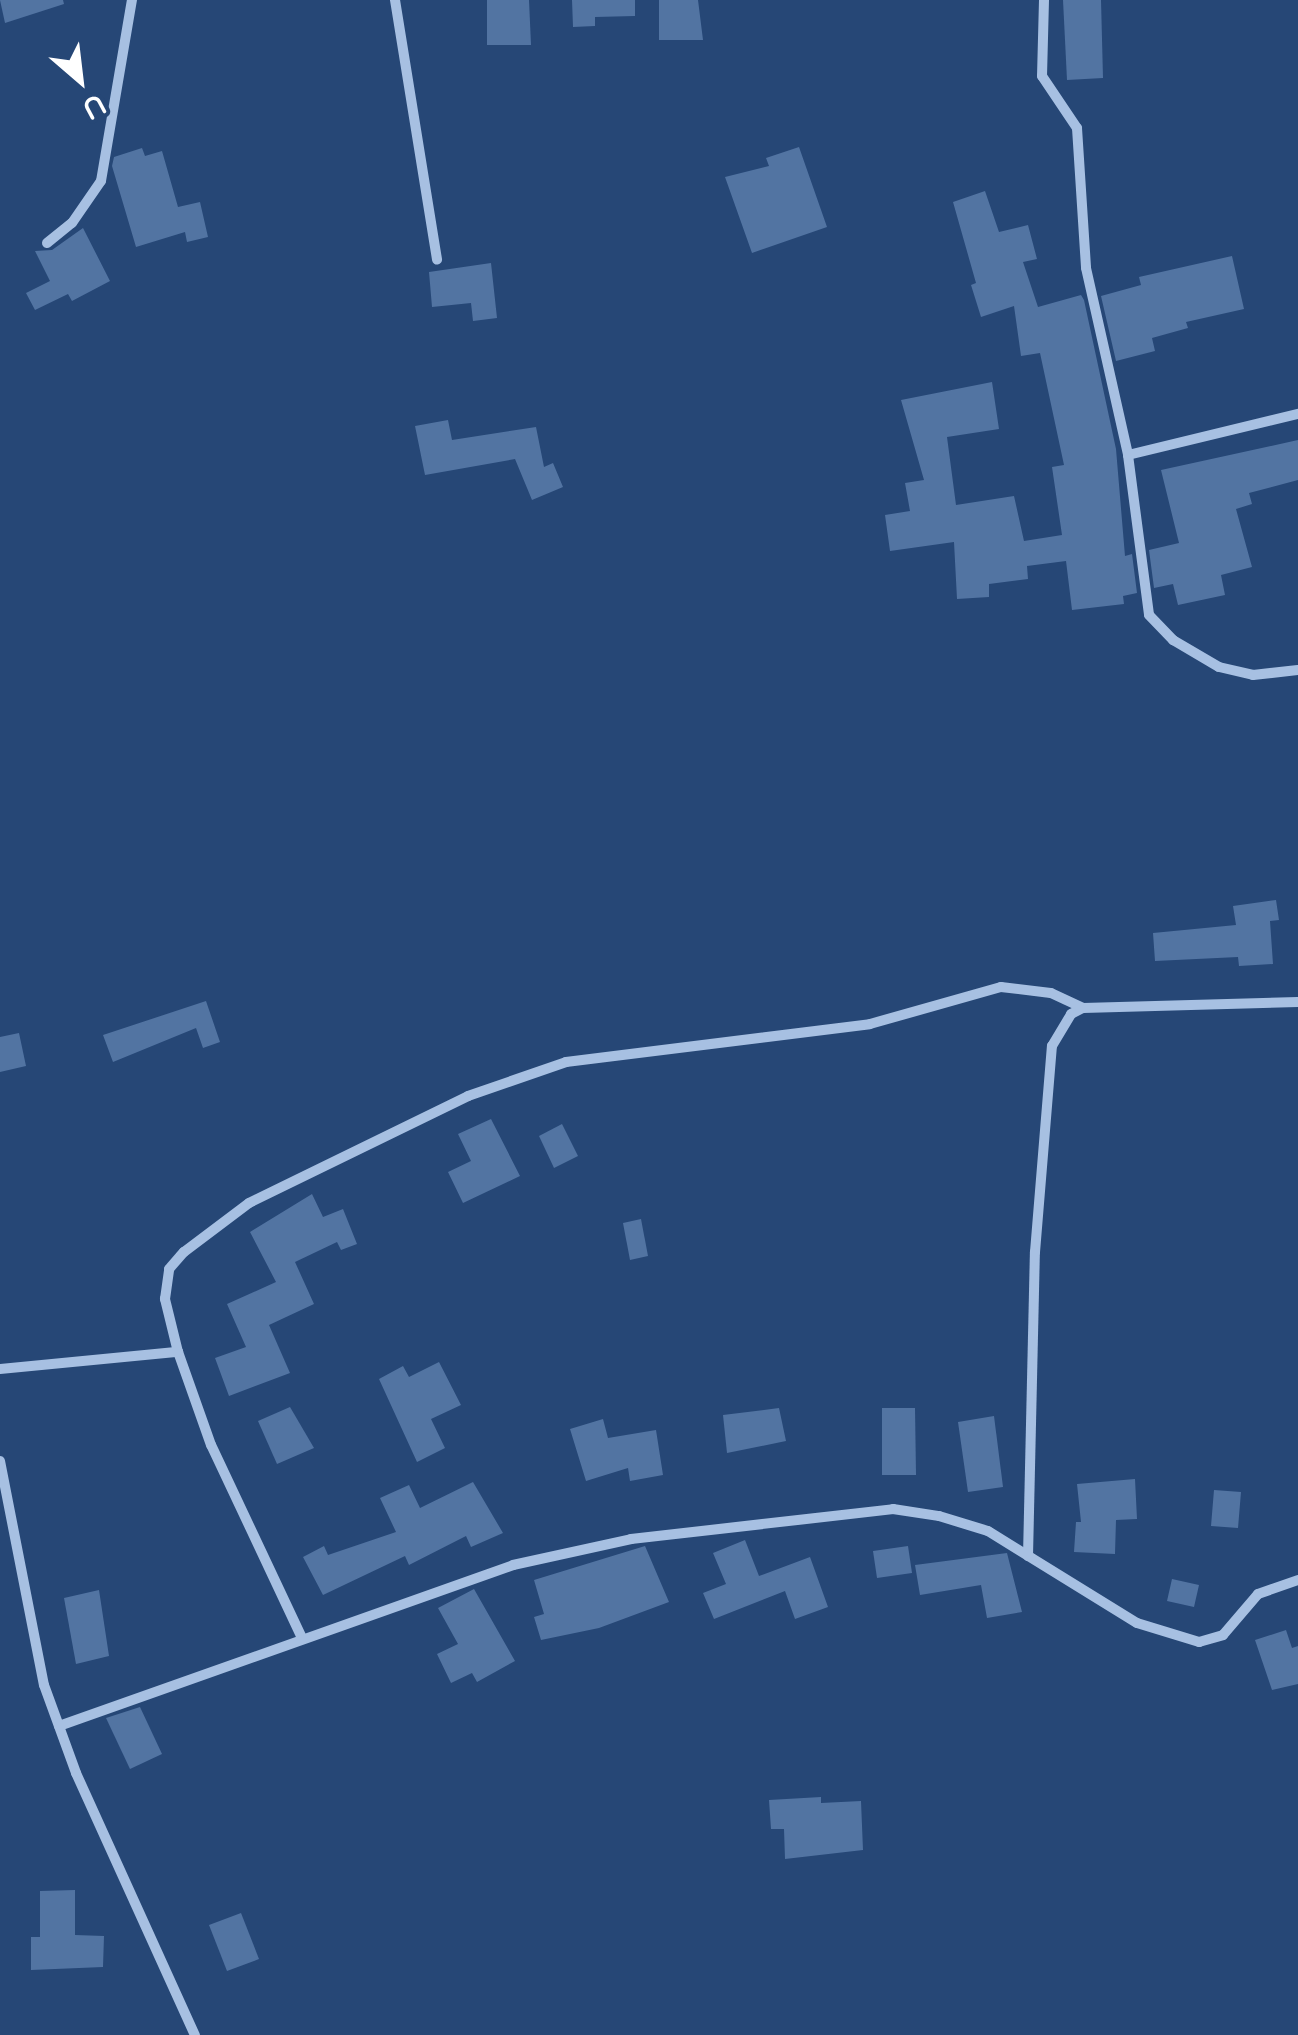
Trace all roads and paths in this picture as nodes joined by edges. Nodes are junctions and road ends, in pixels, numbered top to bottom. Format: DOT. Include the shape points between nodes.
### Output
graph roads {
  1 [pos="132,0"];
  2 [pos="395,0"];
  3 [pos="1044,0"];
  4 [pos="47,243"];
  5 [pos="437,260"];
  6 [pos="1298,414"];
  7 [pos="1128,455"];
  8 [pos="1298,670"];
  9 [pos="1298,1002"];
  10 [pos="1083,1008"];
  11 [pos="178,1352"];
  12 [pos="0,1369"];
  13 [pos="0,1462"];
  14 [pos="1028,1556"];
  15 [pos="1298,1580"];
  16 [pos="302,1638"];
  17 [pos="59,1726"];
  18 [pos="194,2035"];
  1 -- 4 [label="street" via="101,181 72,222"];
  2 -- 5 [label="street"];
  3 -- 7 [label="street" via="1042,76 1078,128 1086,268"];
  6 -- 7 [label="street"];
  7 -- 8 [label="street" via="1149,615 1172,640 1218,668 1253,676"];
  9 -- 10 [label="street"];
  10 -- 11 [label="street" via="1051,993 1002,987 870,1024 566,1062 468,1096 248,1203 175,1260 165,1299"];
  10 -- 14 [label="street" via="1052,1046 1035,1252"];
  11 -- 12 [label="street"];
  11 -- 16 [label="street" via="211,1445"];
  13 -- 17 [label="street" via="32,1630"];
  14 -- 15 [label="street" via="1137,1624 1198,1642 1222,1635 1258,1594"];
  14 -- 16 [label="street" via="988,1531 940,1516 870,1511 566,1550"];
  16 -- 17 [label="street"];
  17 -- 18 [label="street"];
}
